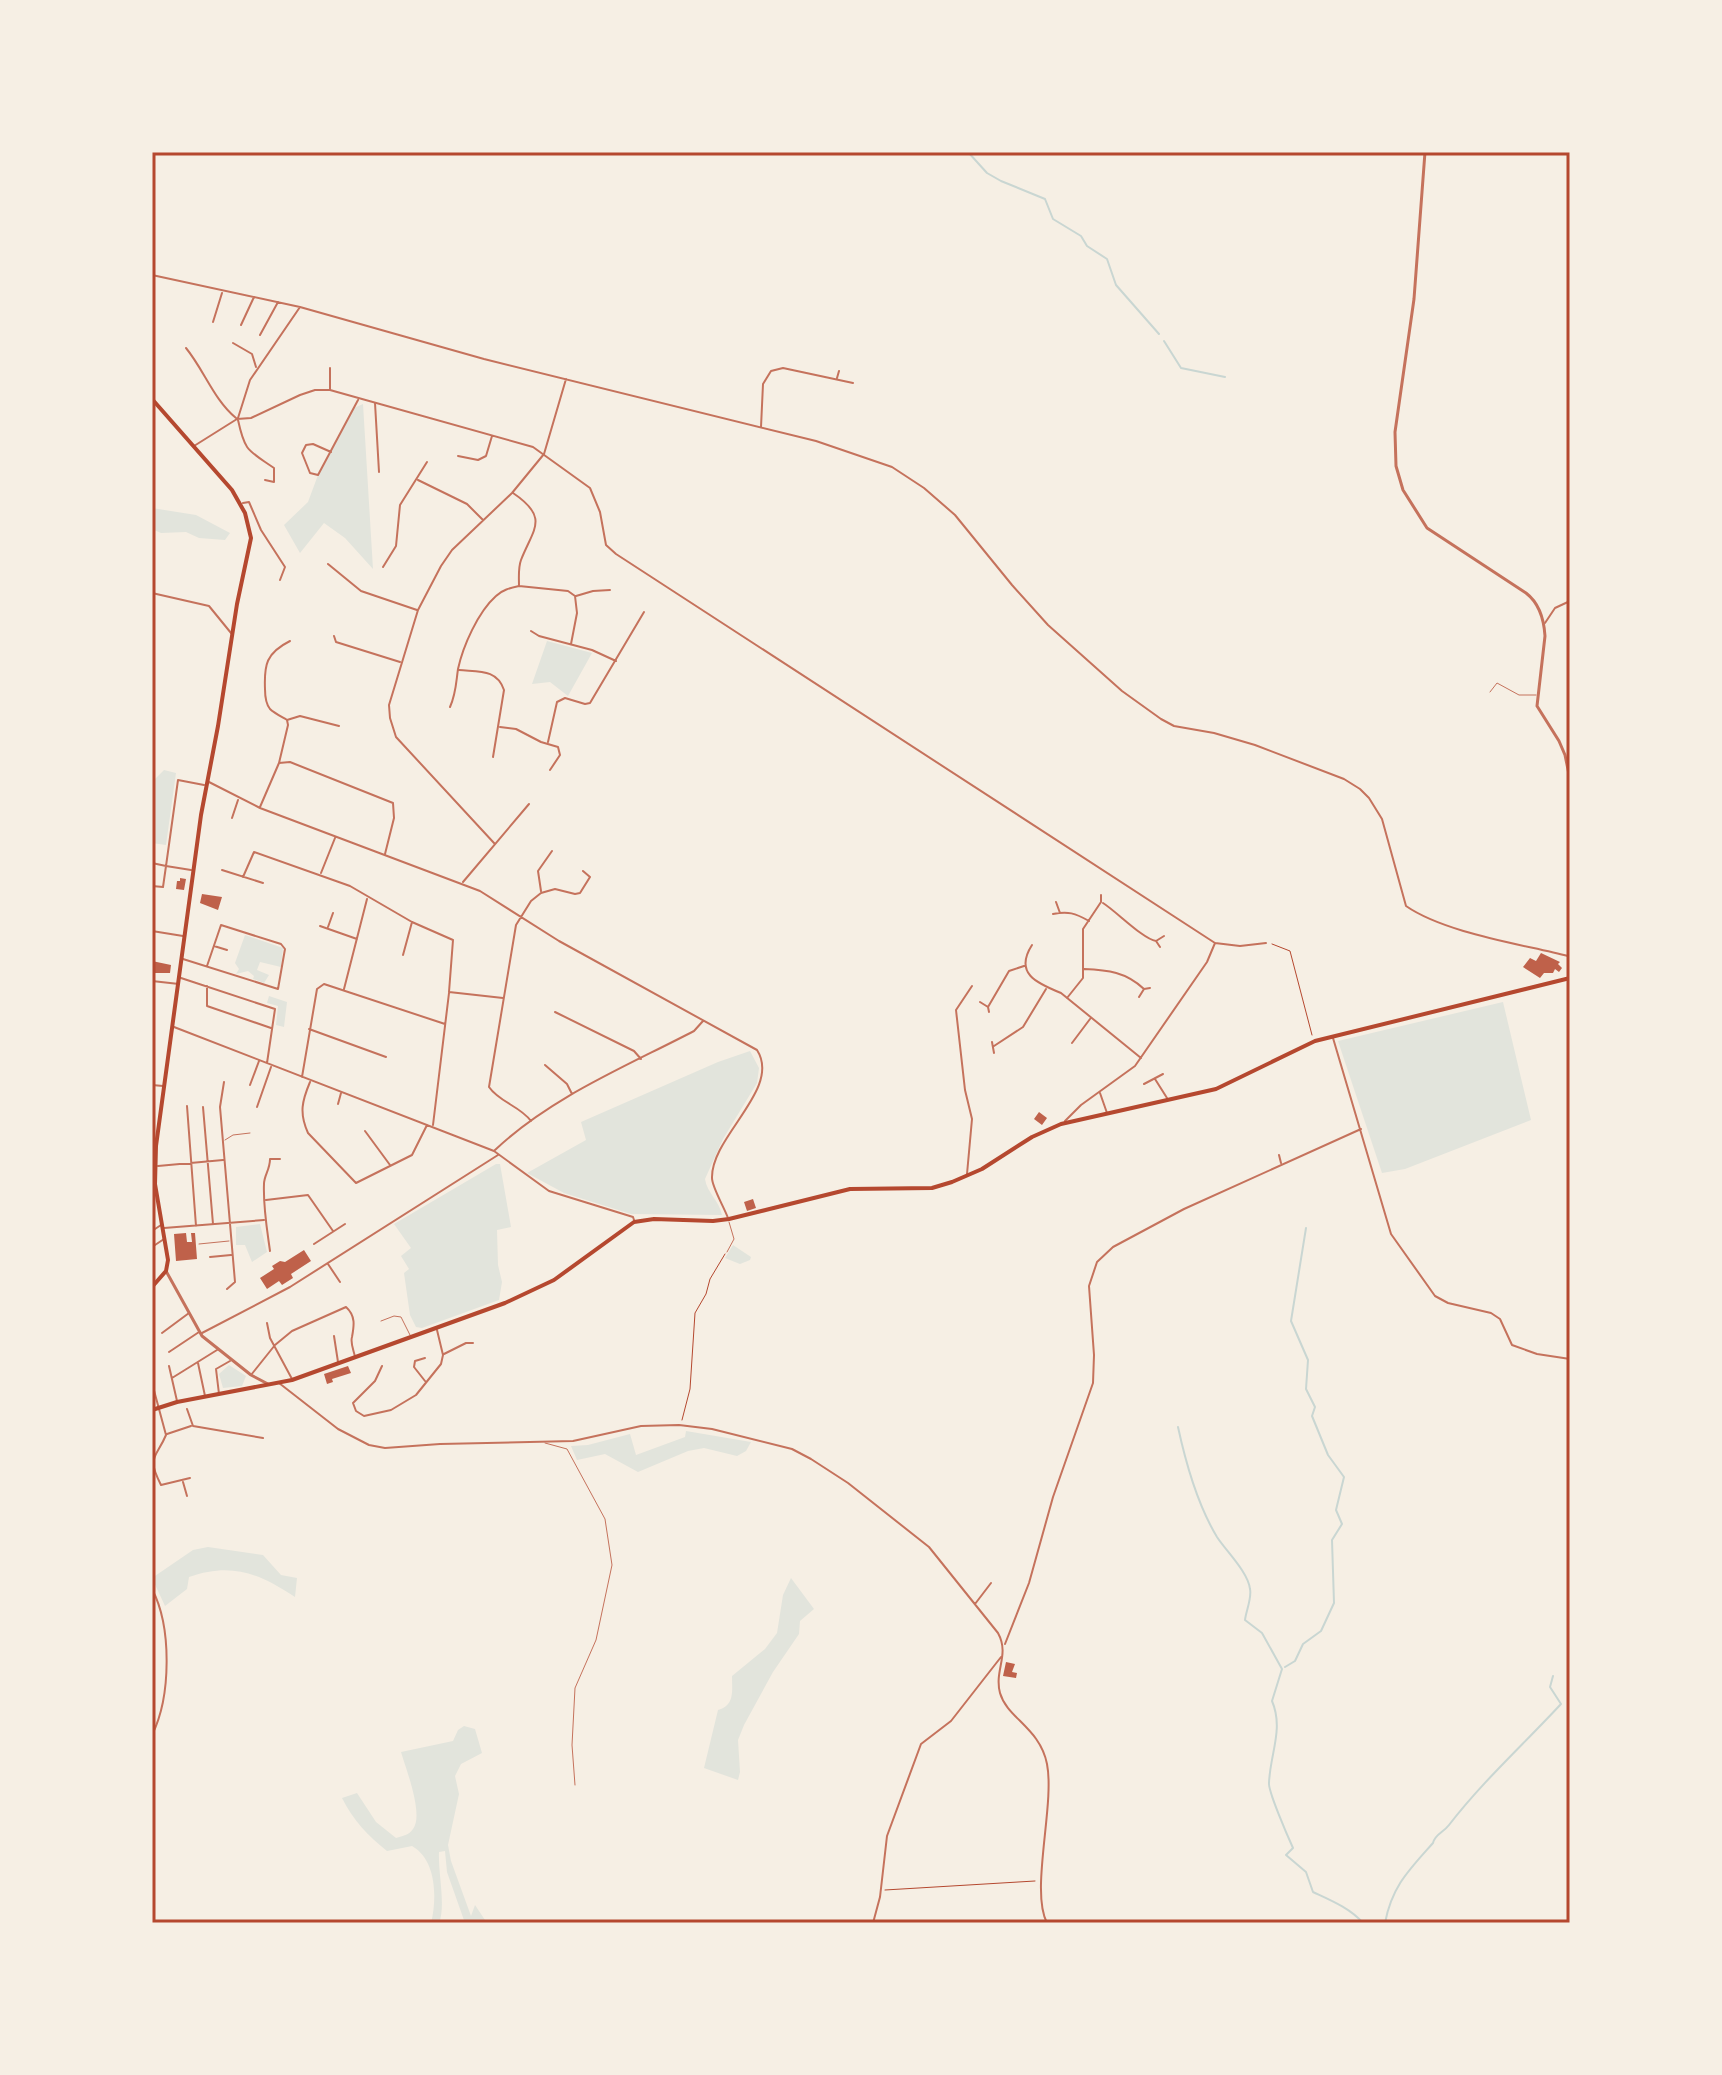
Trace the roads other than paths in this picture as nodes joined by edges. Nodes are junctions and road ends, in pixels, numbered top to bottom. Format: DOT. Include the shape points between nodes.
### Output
graph roads {
  1 [pos="1425,152"];
  2 [pos="152,275"];
  3 [pos="222,290"];
  4 [pos="254,297"];
  5 [pos="278,302"];
  6 [pos="300,307"];
  7 [pos="213,322"];
  8 [pos="241,325"];
  9 [pos="260,335"];
  10 [pos="233,343"];
  11 [pos="186,348"];
  12 [pos="330,368"];
  13 [pos="256,369"];
  14 [pos="839,371"];
  15 [pos="566,379"];
  16 [pos="837,379"];
  17 [pos="853,383"];
  18 [pos="330,390"];
  19 [pos="359,398"];
  20 [pos="152,399"];
  21 [pos="375,403"];
  22 [pos="237,419"];
  23 [pos="761,428"];
  24 [pos="492,436"];
  25 [pos="193,447"];
  26 [pos="331,452"];
  27 [pos="544,454"];
  28 [pos="458,456"];
  29 [pos="427,462"];
  30 [pos="379,472"];
  31 [pos="417,479"];
  32 [pos="265,480"];
  33 [pos="512,493"];
  34 [pos="240,504"];
  35 [pos="484,521"];
  36 [pos="328,564"];
  37 [pos="383,567"];
  38 [pos="280,580"];
  39 [pos="519,586"];
  40 [pos="610,590"];
  41 [pos="152,593"];
  42 [pos="575,596"];
  43 [pos="1570,601"];
  44 [pos="418,610"];
  45 [pos="644,612"];
  46 [pos="1544,625"];
  47 [pos="531,631"];
  48 [pos="232,634"];
  49 [pos="334,636"];
  50 [pos="290,641"];
  51 [pos="571,644"];
  52 [pos="617,661"];
  53 [pos="401,662"];
  54 [pos="458,670"];
  55 [pos="1490,692"];
  56 [pos="1537,696"];
  57 [pos="450,707"];
  58 [pos="287,720"];
  59 [pos="339,726"];
  60 [pos="499,727"];
  61 [pos="548,742"];
  62 [pos="493,757"];
  63 [pos="279,763"];
  64 [pos="550,770"];
  65 [pos="1570,779"];
  66 [pos="206,783"];
  67 [pos="239,799"];
  68 [pos="529,804"];
  69 [pos="260,808"];
  70 [pos="232,818"];
  71 [pos="335,837"];
  72 [pos="494,843"];
  73 [pos="552,851"];
  74 [pos="385,855"];
  75 [pos="152,863"];
  76 [pos="166,866"];
  77 [pos="192,870"];
  78 [pos="222,870"];
  79 [pos="583,871"];
  80 [pos="321,874"];
  81 [pos="243,877"];
  82 [pos="590,877"];
  83 [pos="595,879"];
  84 [pos="263,883"];
  85 [pos="462,884"];
  86 [pos="152,886"];
  87 [pos="541,893"];
  88 [pos="1101,895"];
  89 [pos="367,898"];
  90 [pos="1056,902"];
  91 [pos="1101,902"];
  92 [pos="333,913"];
  93 [pos="1060,913"];
  94 [pos="1053,914"];
  95 [pos="520,916"];
  96 [pos="1089,921"];
  97 [pos="412,922"];
  98 [pos="320,926"];
  99 [pos="328,929"];
  100 [pos="152,931"];
  101 [pos="184,936"];
  102 [pos="1164,936"];
  103 [pos="357,939"];
  104 [pos="1156,941"];
  105 [pos="1215,943"];
  106 [pos="1267,943"];
  107 [pos="1032,945"];
  108 [pos="214,946"];
  109 [pos="1160,947"];
  110 [pos="227,950"];
  111 [pos="1029,950"];
  112 [pos="1569,954"];
  113 [pos="403,955"];
  114 [pos="1035,955"];
  115 [pos="181,959"];
  116 [pos="207,966"];
  117 [pos="1024,966"];
  118 [pos="1084,969"];
  119 [pos="1570,970"];
  120 [pos="1570,978"];
  121 [pos="152,981"];
  122 [pos="179,981"];
  123 [pos="207,986"];
  124 [pos="972,986"];
  125 [pos="1047,987"];
  126 [pos="1150,988"];
  127 [pos="344,989"];
  128 [pos="1144,989"];
  129 [pos="449,992"];
  130 [pos="1139,997"];
  131 [pos="503,998"];
  132 [pos="1067,998"];
  133 [pos="980,1002"];
  134 [pos="988,1007"];
  135 [pos="555,1012"];
  136 [pos="989,1012"];
  137 [pos="1091,1018"];
  138 [pos="703,1021"];
  139 [pos="445,1024"];
  140 [pos="173,1027"];
  141 [pos="272,1028"];
  142 [pos="309,1029"];
  143 [pos="1332,1037"];
  144 [pos="992,1042"];
  145 [pos="1072,1043"];
  146 [pos="994,1046"];
  147 [pos="994,1053"];
  148 [pos="386,1057"];
  149 [pos="1141,1058"];
  150 [pos="641,1059"];
  151 [pos="259,1061"];
  152 [pos="269,1065"];
  153 [pos="545,1065"];
  154 [pos="1163,1074"];
  155 [pos="302,1077"];
  156 [pos="1155,1079"];
  157 [pos="310,1081"];
  158 [pos="224,1082"];
  159 [pos="1144,1084"];
  160 [pos="152,1085"];
  161 [pos="250,1085"];
  162 [pos="164,1086"];
  163 [pos="1099,1092"];
  164 [pos="341,1093"];
  165 [pos="572,1094"];
  166 [pos="1167,1100"];
  167 [pos="338,1104"];
  168 [pos="187,1106"];
  169 [pos="203,1107"];
  170 [pos="257,1107"];
  171 [pos="1107,1115"];
  172 [pos="531,1121"];
  173 [pos="1061,1124"];
  174 [pos="427,1125"];
  175 [pos="433,1127"];
  176 [pos="1361,1129"];
  177 [pos="365,1131"];
  178 [pos="376,1131"];
  179 [pos="250,1133"];
  180 [pos="369,1136"];
  181 [pos="223,1141"];
  182 [pos="494,1151"];
  183 [pos="499,1154"];
  184 [pos="1279,1155"];
  185 [pos="280,1159"];
  186 [pos="224,1160"];
  187 [pos="207,1161"];
  188 [pos="191,1163"];
  189 [pos="1281,1164"];
  190 [pos="154,1166"];
  191 [pos="391,1166"];
  192 [pos="967,1176"];
  193 [pos="154,1184"];
  194 [pos="265,1200"];
  195 [pos="159,1204"];
  196 [pos="152,1209"];
  197 [pos="729,1219"];
  198 [pos="265,1220"];
  199 [pos="634,1222"];
  200 [pos="230,1223"];
  201 [pos="213,1224"];
  202 [pos="345,1224"];
  203 [pos="163,1226"];
  204 [pos="196,1226"];
  205 [pos="152,1231"];
  206 [pos="333,1231"];
  207 [pos="165,1238"];
  208 [pos="231,1241"];
  209 [pos="199,1244"];
  210 [pos="314,1244"];
  211 [pos="152,1247"];
  212 [pos="270,1251"];
  213 [pos="727,1252"];
  214 [pos="233,1255"];
  215 [pos="210,1257"];
  216 [pos="327,1263"];
  217 [pos="166,1271"];
  218 [pos="340,1282"];
  219 [pos="152,1287"];
  220 [pos="227,1289"];
  221 [pos="189,1313"];
  222 [pos="381,1321"];
  223 [pos="267,1323"];
  224 [pos="437,1329"];
  225 [pos="162,1333"];
  226 [pos="200,1333"];
  227 [pos="334,1336"];
  228 [pos="411,1337"];
  229 [pos="473,1343"];
  230 [pos="275,1345"];
  231 [pos="218,1349"];
  232 [pos="169,1352"];
  233 [pos="443,1355"];
  234 [pos="356,1358"];
  235 [pos="425,1358"];
  236 [pos="1570,1359"];
  237 [pos="231,1360"];
  238 [pos="198,1362"];
  239 [pos="339,1364"];
  240 [pos="169,1366"];
  241 [pos="382,1366"];
  242 [pos="251,1375"];
  243 [pos="172,1378"];
  244 [pos="292,1380"];
  245 [pos="425,1381"];
  246 [pos="278,1382"];
  247 [pos="152,1383"];
  248 [pos="268,1384"];
  249 [pos="219,1394"];
  250 [pos="206,1396"];
  251 [pos="177,1402"];
  252 [pos="155,1409"];
  253 [pos="187,1409"];
  254 [pos="193,1426"];
  255 [pos="166,1435"];
  256 [pos="263,1438"];
  257 [pos="543,1442"];
  258 [pos="190,1478"];
  259 [pos="182,1480"];
  260 [pos="187,1496"];
  261 [pos="991,1583"];
  262 [pos="152,1589"];
  263 [pos="975,1604"];
  264 [pos="1004,1645"];
  265 [pos="1002,1656"];
  266 [pos="152,1735"];
  267 [pos="575,1785"];
  268 [pos="873,1923"];
  269 [pos="1047,1923"];
  1 -- 46 [label="street" via="1414,299 1395,432 1396,466 1403,490 1427,528 1526,593"];
  2 -- 3 [label="street"];
  3 -- 4 [label="street"];
  3 -- 7 [label="street"];
  4 -- 5 [label="street"];
  4 -- 8 [label="street"];
  5 -- 6 [label="street"];
  5 -- 9 [label="street"];
  6 -- 13 [label="street"];
  6 -- 15 [label="street"];
  10 -- 13 [label="street" via="252,354"];
  11 -- 22 [label="street"];
  12 -- 18 [label="street"];
  13 -- 22 [label="street"];
  14 -- 16 [label="street"];
  15 -- 23 [label="street"];
  15 -- 27 [label="street"];
  16 -- 17 [label="street"];
  16 -- 23 [label="street" via="783,368 771,371 763,384"];
  18 -- 19 [label="street"];
  18 -- 22 [label="street" via="315,390"];
  19 -- 21 [label="street"];
  19 -- 26 [label="street"];
  20 -- 25 [label="main road"];
  21 -- 24 [label="street"];
  21 -- 30 [label="street"];
  22 -- 25 [label="street"];
  22 -- 32 [label="street" via="253,457 274,468 274,482"];
  23 -- 112 [label="street" via="816,441 908,476 955,515 1048,625 1122,691 1174,726 1234,738 1360,789 1382,819 1402,897 1416,913"];
  24 -- 27 [label="street"];
  24 -- 28 [label="street" via="486,456"];
  25 -- 34 [label="main road"];
  26 -- 26 [label="street" via="306,445 302,453 310,473 318,475"];
  27 -- 33 [label="street"];
  27 -- 105 [label="street" via="590,488 606,545 616,554"];
  29 -- 31 [label="street"];
  31 -- 35 [label="street" via="467,504"];
  31 -- 37 [label="street" via="400,505 396,546"];
  33 -- 35 [label="street"];
  33 -- 39 [label="street" via="536,518 536,532 520,562"];
  34 -- 38 [label="street" via="249,502 285,567"];
  34 -- 48 [label="main road" via="251,538"];
  35 -- 44 [label="street" via="452,550"];
  36 -- 44 [label="street" via="361,591"];
  39 -- 42 [label="street"];
  39 -- 54 [label="street" via="498,593 489,604"];
  40 -- 42 [label="street"];
  41 -- 48 [label="street" via="209,606"];
  42 -- 51 [label="street"];
  43 -- 46 [label="street" via="1555,608"];
  44 -- 53 [label="street"];
  45 -- 52 [label="street"];
  46 -- 56 [label="street"];
  47 -- 51 [label="street"];
  48 -- 66 [label="main road"];
  49 -- 53 [label="street" via="336,642"];
  50 -- 58 [label="street" via="277,648 264,667 265,697"];
  51 -- 52 [label="street"];
  52 -- 61 [label="street" via="590,703 565,698 557,702"];
  53 -- 72 [label="street" via="389,705 396,737"];
  54 -- 57 [label="street"];
  54 -- 60 [label="street" via="497,676 504,690"];
  55 -- 56 [label="lane" via="1497,683 1519,695"];
  56 -- 65 [label="street" via="1541,716 1565,755"];
  58 -- 59 [label="street" via="300,716"];
  58 -- 63 [label="street"];
  60 -- 61 [label="street"];
  60 -- 62 [label="street"];
  61 -- 64 [label="street" via="560,755"];
  63 -- 69 [label="street"];
  63 -- 74 [label="street" via="290,762 393,803"];
  66 -- 67 [label="street"];
  66 -- 76 [label="street" via="178,780"];
  66 -- 77 [label="main road"];
  67 -- 69 [label="street"];
  67 -- 70 [label="street"];
  68 -- 72 [label="street"];
  69 -- 71 [label="street"];
  71 -- 74 [label="street"];
  71 -- 80 [label="street"];
  72 -- 85 [label="street"];
  73 -- 87 [label="street" via="538,871"];
  74 -- 85 [label="street"];
  75 -- 76 [label="street"];
  76 -- 77 [label="street"];
  76 -- 86 [label="street" via="163,887"];
  77 -- 101 [label="main road"];
  78 -- 81 [label="street"];
  79 -- 82 [label="street"];
  80 -- 81 [label="street" via="254,852"];
  80 -- 89 [label="street"];
  81 -- 84 [label="street"];
  82 -- 83 [label="street"];
  82 -- 87 [label="street" via="580,893"];
  85 -- 95 [label="street"];
  87 -- 95 [label="street"];
  88 -- 91 [label="street"];
  89 -- 97 [label="street"];
  89 -- 103 [label="street"];
  90 -- 93 [label="street"];
  91 -- 96 [label="street"];
  91 -- 104 [label="street"];
  92 -- 99 [label="street"];
  93 -- 94 [label="street"];
  93 -- 96 [label="street" via="1076,913"];
  95 -- 131 [label="street"];
  95 -- 138 [label="street"];
  96 -- 118 [label="street" via="1082,936"];
  97 -- 113 [label="street"];
  97 -- 129 [label="street" via="453,940"];
  98 -- 99 [label="street"];
  99 -- 103 [label="street"];
  100 -- 101 [label="street"];
  101 -- 115 [label="main road"];
  102 -- 104 [label="street"];
  103 -- 127 [label="street"];
  104 -- 109 [label="street"];
  105 -- 106 [label="street"];
  105 -- 149 [label="street"];
  107 -- 111 [label="street"];
  108 -- 110 [label="street"];
  108 -- 116 [label="street"];
  108 -- 116 [label="street" via="221,925 284,945 278,989"];
  111 -- 114 [label="street"];
  111 -- 117 [label="street"];
  112 -- 119 [label="street"];
  115 -- 116 [label="street"];
  115 -- 122 [label="main road"];
  117 -- 125 [label="street"];
  117 -- 134 [label="street" via="1009,971"];
  118 -- 128 [label="street" via="1123,974"];
  118 -- 132 [label="street"];
  120 -- 143 [label="main road"];
  121 -- 122 [label="street"];
  122 -- 123 [label="street"];
  122 -- 140 [label="main road"];
  123 -- 141 [label="street" via="207,1006"];
  123 -- 141 [label="street" via="275,1009"];
  124 -- 192 [label="street" via="956,1010 972,1119"];
  125 -- 132 [label="street"];
  125 -- 146 [label="street" via="1023,1027"];
  126 -- 128 [label="street"];
  127 -- 139 [label="street"];
  127 -- 142 [label="street" via="319,986"];
  128 -- 130 [label="street"];
  129 -- 131 [label="street"];
  129 -- 139 [label="street"];
  131 -- 172 [label="street" via="489,1087"];
  132 -- 137 [label="street"];
  133 -- 134 [label="street"];
  134 -- 136 [label="street"];
  135 -- 150 [label="street"];
  137 -- 145 [label="street"];
  137 -- 149 [label="street"];
  138 -- 150 [label="street"];
  138 -- 197 [label="street" via="757,1050 764,1067 761,1083 712,1173"];
  139 -- 175 [label="street"];
  140 -- 151 [label="street"];
  140 -- 162 [label="main road"];
  141 -- 152 [label="street"];
  142 -- 148 [label="street"];
  142 -- 155 [label="street"];
  143 -- 166 [label="main road" via="1216,1089"];
  143 -- 176 [label="street"];
  144 -- 146 [label="street"];
  146 -- 147 [label="street"];
  149 -- 163 [label="street"];
  150 -- 165 [label="street"];
  151 -- 152 [label="street"];
  151 -- 161 [label="street"];
  152 -- 155 [label="street"];
  152 -- 170 [label="street"];
  153 -- 165 [label="street"];
  154 -- 156 [label="street"];
  155 -- 157 [label="street"];
  156 -- 159 [label="street"];
  156 -- 166 [label="street"];
  157 -- 164 [label="street"];
  157 -- 191 [label="street" via="301,1107 305,1126 351,1180 361,1182"];
  158 -- 181 [label="street"];
  160 -- 162 [label="street"];
  162 -- 190 [label="main road"];
  163 -- 171 [label="street"];
  163 -- 173 [label="street"];
  164 -- 167 [label="street"];
  164 -- 174 [label="street"];
  165 -- 172 [label="street"];
  166 -- 171 [label="main road"];
  168 -- 188 [label="street"];
  169 -- 187 [label="street"];
  171 -- 173 [label="main road"];
  172 -- 182 [label="street"];
  173 -- 192 [label="main road"];
  174 -- 175 [label="street"];
  174 -- 191 [label="street" via="415,1152"];
  175 -- 182 [label="street"];
  176 -- 189 [label="street"];
  176 -- 236 [label="street" via="1391,1234 1435,1296 1491,1313 1500,1319 1512,1345"];
  177 -- 180 [label="street"];
  178 -- 180 [label="street"];
  179 -- 181 [label="lane"];
  180 -- 191 [label="street"];
  181 -- 186 [label="street"];
  182 -- 183 [label="street"];
  183 -- 199 [label="street" via="549,1191 633,1217"];
  183 -- 216 [label="street"];
  184 -- 189 [label="street"];
  185 -- 194 [label="street" via="270,1159 263,1182"];
  186 -- 187 [label="street"];
  186 -- 200 [label="street"];
  187 -- 188 [label="street"];
  187 -- 201 [label="street"];
  188 -- 190 [label="street"];
  188 -- 204 [label="street"];
  189 -- 264 [label="street" via="1141,1231 1097,1262 1089,1286 1093,1383"];
  190 -- 193 [label="main road"];
  192 -- 197 [label="main road" via="932,1188 850,1189"];
  193 -- 195 [label="main road"];
  194 -- 198 [label="street"];
  194 -- 206 [label="street" via="308,1195"];
  195 -- 196 [label="street"];
  195 -- 203 [label="main road"];
  197 -- 199 [label="main road"];
  197 -- 213 [label="lane" via="734,1239"];
  198 -- 200 [label="street"];
  198 -- 212 [label="street"];
  199 -- 224 [label="main road" via="554,1280"];
  200 -- 201 [label="street"];
  200 -- 208 [label="street"];
  201 -- 204 [label="street"];
  202 -- 206 [label="street"];
  203 -- 204 [label="street"];
  203 -- 205 [label="street"];
  203 -- 207 [label="main road"];
  206 -- 210 [label="street"];
  207 -- 211 [label="street"];
  207 -- 217 [label="main road"];
  208 -- 209 [label="lane"];
  208 -- 214 [label="street"];
  214 -- 215 [label="street"];
  214 -- 220 [label="street" via="235,1282"];
  216 -- 218 [label="street"];
  216 -- 226 [label="street"];
  217 -- 219 [label="main road"];
  217 -- 221 [label="street"];
  221 -- 225 [label="street"];
  221 -- 226 [label="street"];
  222 -- 228 [label="lane" via="401,1317"];
  223 -- 230 [label="street"];
  224 -- 228 [label="main road"];
  224 -- 233 [label="street"];
  226 -- 231 [label="street"];
  226 -- 232 [label="street"];
  227 -- 239 [label="street"];
  228 -- 234 [label="main road"];
  229 -- 233 [label="street"];
  230 -- 234 [label="street" via="292,1331 346,1307 355,1327 351,1338"];
  230 -- 242 [label="street"];
  230 -- 244 [label="street"];
  231 -- 237 [label="street"];
  231 -- 238 [label="street"];
  233 -- 245 [label="street"];
  234 -- 239 [label="main road"];
  235 -- 245 [label="street" via="415,1361 414,1367"];
  237 -- 242 [label="street"];
  237 -- 249 [label="street" via="216,1369"];
  238 -- 243 [label="street"];
  238 -- 250 [label="street"];
  239 -- 244 [label="main road"];
  240 -- 243 [label="street"];
  241 -- 245 [label="street" via="369,1388 351,1403 364,1416 416,1395"];
  242 -- 248 [label="street"];
  243 -- 251 [label="street"];
  244 -- 246 [label="main road"];
  246 -- 248 [label="main road"];
  246 -- 257 [label="street" via="338,1429 377,1447"];
  247 -- 252 [label="street"];
  248 -- 249 [label="main road"];
  249 -- 250 [label="main road"];
  250 -- 251 [label="main road"];
  251 -- 252 [label="main road"];
  252 -- 255 [label="street"];
  253 -- 254 [label="street"];
  254 -- 255 [label="street"];
  254 -- 256 [label="street"];
  255 -- 259 [label="street" via="152,1461 156,1475 161,1485"];
  257 -- 263 [label="street" via="679,1425 771,1443 811,1459 848,1483 929,1547"];
  257 -- 267 [label="lane" via="567,1449 605,1519 612,1565 596,1640 575,1688"];
  258 -- 259 [label="street"];
  259 -- 260 [label="street"];
  261 -- 263 [label="street"];
  262 -- 266 [label="street" via="162,1609 166,1644 164,1684"];
  263 -- 264 [label="street"];
  264 -- 265 [label="street"];
  265 -- 268 [label="street" via="951,1721 921,1744 887,1836"];
  265 -- 269 [label="street" via="1002,1698 1034,1732 1047,1763 1042,1880"];
}
